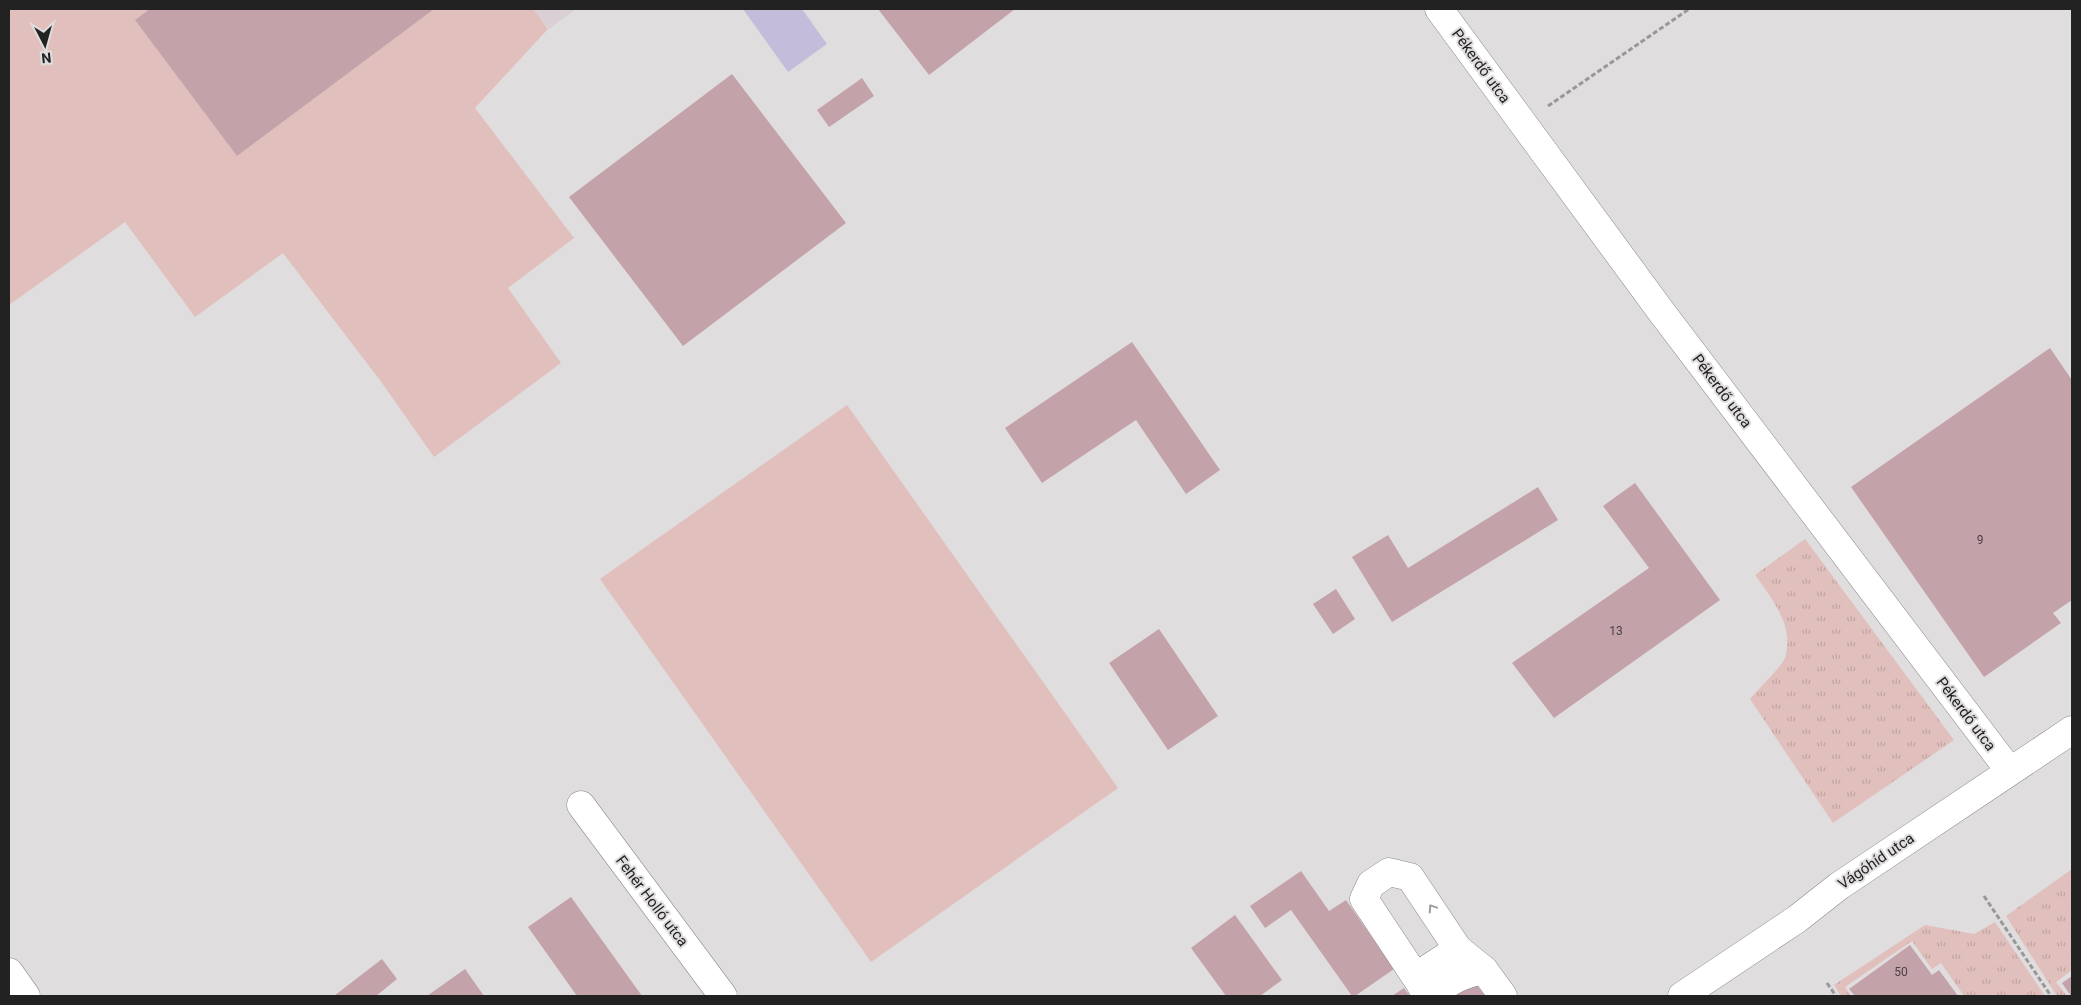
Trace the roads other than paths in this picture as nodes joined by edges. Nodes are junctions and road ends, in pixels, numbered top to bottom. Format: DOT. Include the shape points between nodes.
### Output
graph roads {
  1 [pos="1439,9"];
  2 [pos="2072,730"];
  3 [pos="2009,770"];
  4 [pos="581,805"];
  5 [pos="1458,949"];
  6 [pos="9,972"];
  7 [pos="1492,987"];
  8 [pos="1428,992"];
  9 [pos="26,996"];
  10 [pos="723,996"];
  11 [pos="1682,996"];
  1 -- 3 [label="street, Pékerdő utca" via="1660,310"];
  2 -- 3 [label="street, Vágóhíd utca"];
  3 -- 11 [label="street, Vágóhíd utca"];
  4 -- 10 [label="street, Fehér Holló utca"];
  5 -- 7 [label="street"];
  5 -- 8 [label="street" via="1429,968"];
  5 -- 8 [label="street, one-way" via="1410,876 1388,872 1371,884 1364,899"];
  6 -- 9 [label="street"];
  7 -- 8 [label="street" via="1466,974 1440,990"];
}
